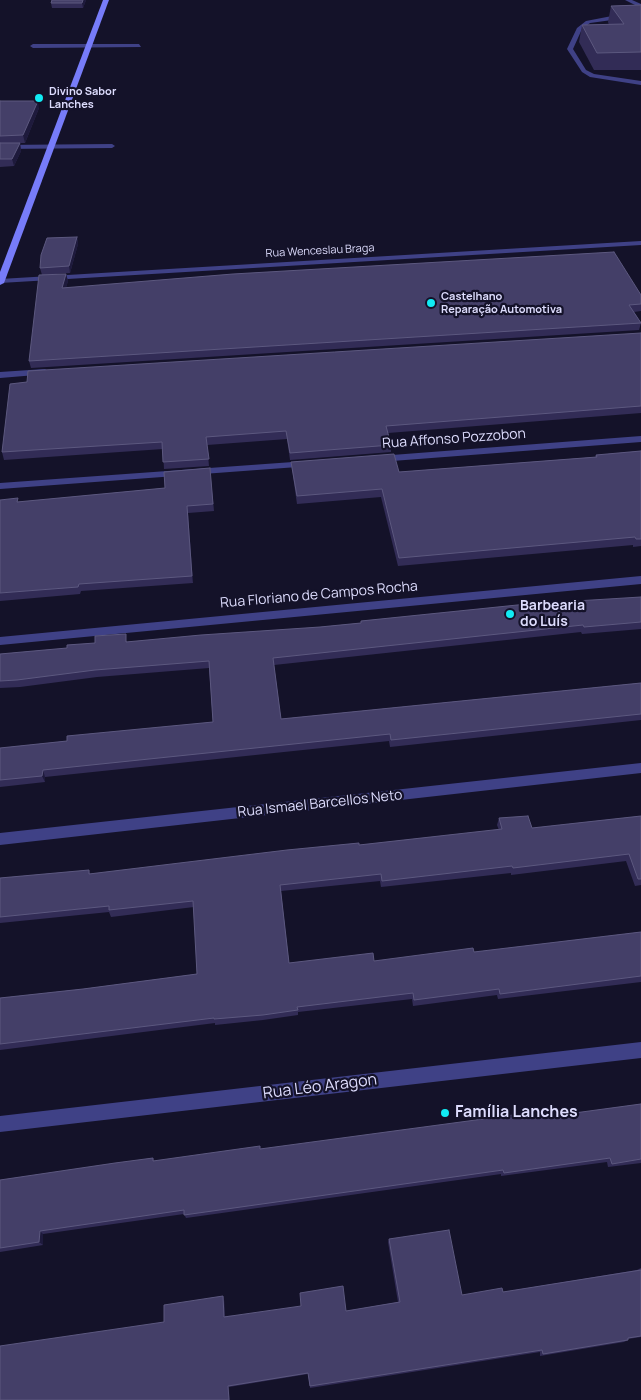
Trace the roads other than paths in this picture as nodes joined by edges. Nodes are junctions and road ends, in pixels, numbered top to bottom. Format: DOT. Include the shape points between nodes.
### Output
graph roads {
  1 [pos="106,0"];
  2 [pos="628,0"];
  3 [pos="641,6"];
  4 [pos="641,18"];
  5 [pos="33,46"];
  6 [pos="88,46"];
  7 [pos="139,46"];
  8 [pos="641,83"];
  9 [pos="112,146"];
  10 [pos="0,147"];
  11 [pos="51,147"];
  12 [pos="641,243"];
  13 [pos="0,281"];
  14 [pos="59,372"];
  15 [pos="0,375"];
  16 [pos="641,439"];
  17 [pos="365,460"];
  18 [pos="316,463"];
  19 [pos="0,486"];
  20 [pos="641,580"];
  21 [pos="0,641"];
  22 [pos="641,768"];
  23 [pos="0,839"];
  24 [pos="641,1050"];
  25 [pos="0,1124"];
  1 -- 6 [label="street"];
  2 -- 3 [label="street"];
  4 -- 8 [label="street" via="588,22 580,28 570,49 584,72 592,76"];
  5 -- 6 [label="street"];
  6 -- 7 [label="street"];
  6 -- 11 [label="street"];
  9 -- 11 [label="street"];
  10 -- 11 [label="street"];
  11 -- 13 [label="street"];
  12 -- 13 [label="street, Rua Wenceslau Braga"];
  14 -- 15 [label="street"];
  16 -- 17 [label="street, Rua Affonso Pozzobon"];
  18 -- 19 [label="street"];
  20 -- 21 [label="street, Rua Floriano de Campos Rocha"];
  22 -- 23 [label="street, Rua Ismael Barcellos Neto"];
  24 -- 25 [label="street, Rua Léo Aragon"];
}
